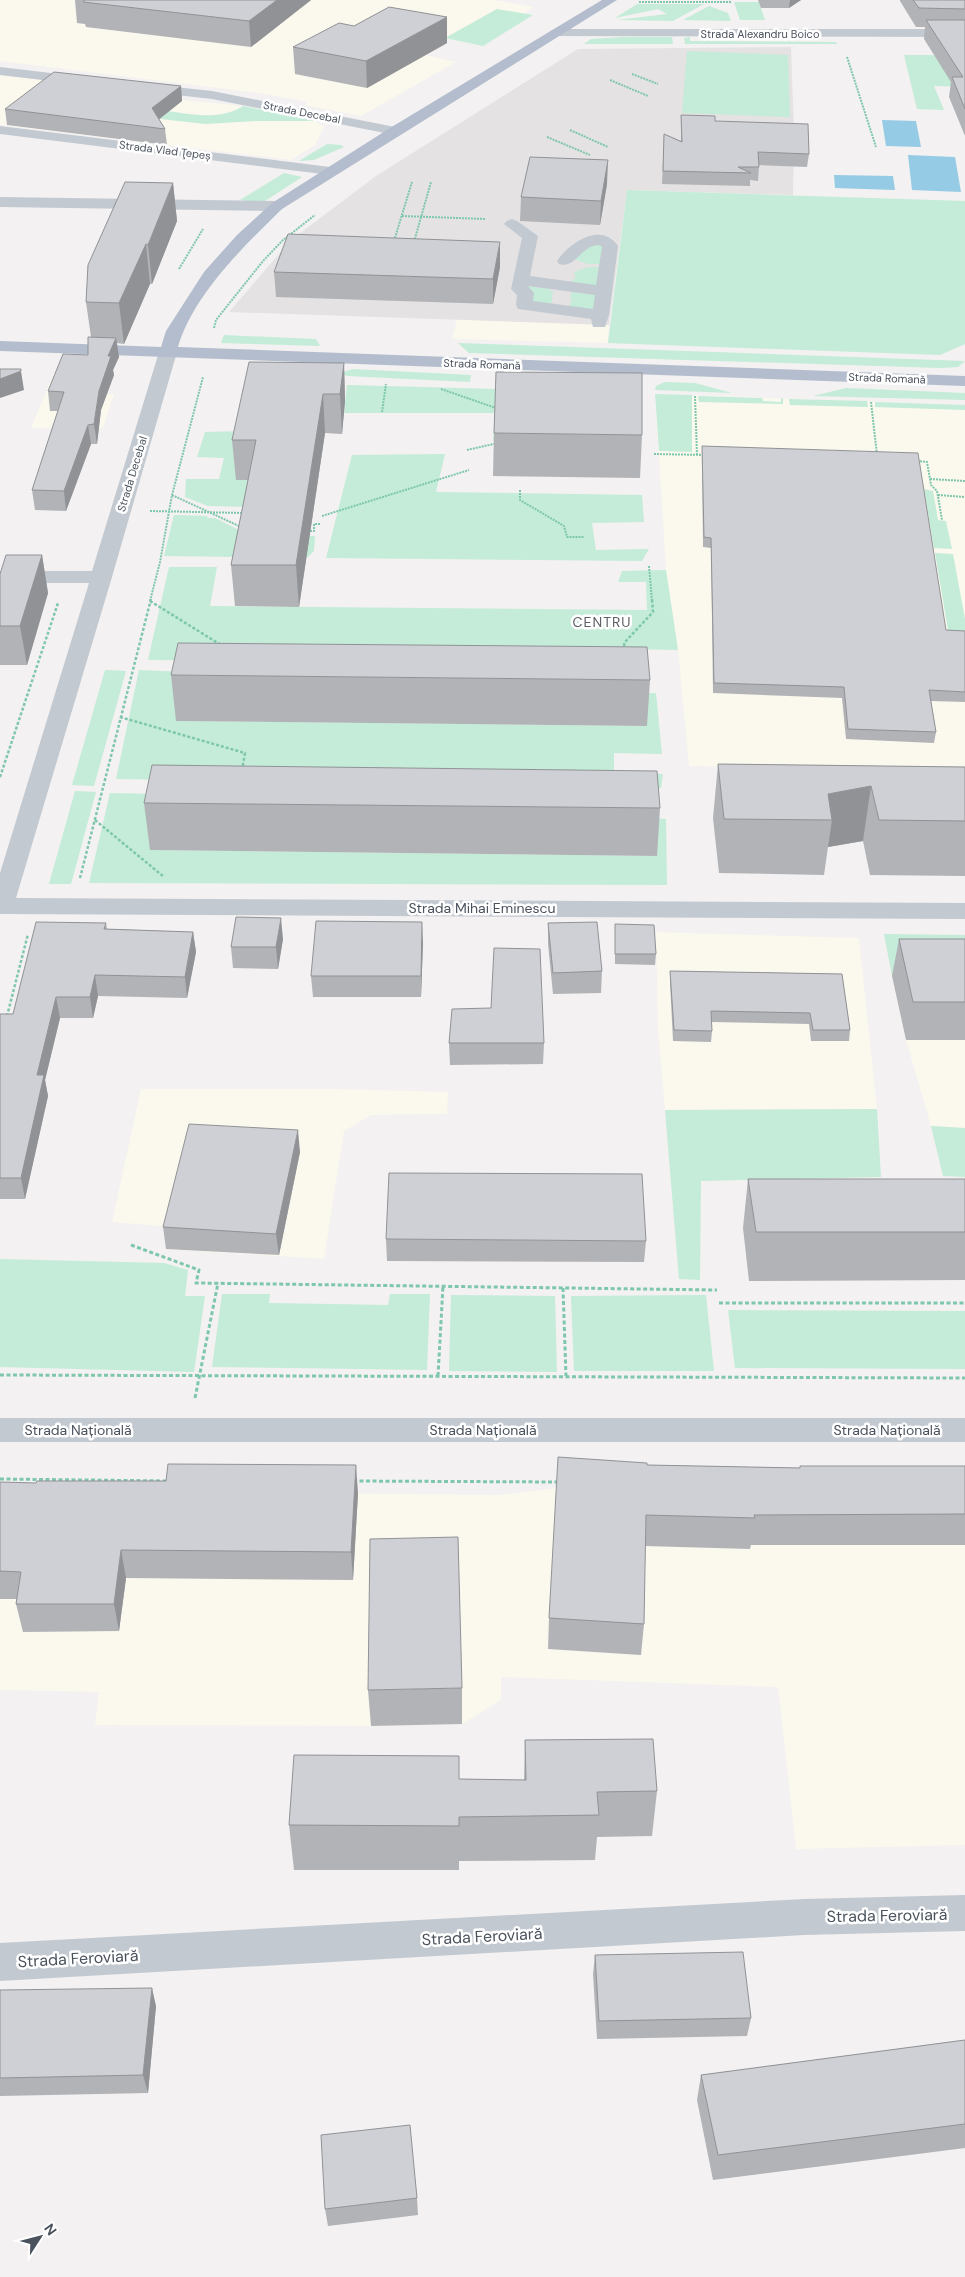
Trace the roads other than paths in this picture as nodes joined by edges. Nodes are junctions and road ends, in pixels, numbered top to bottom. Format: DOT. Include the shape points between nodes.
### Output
graph roads {
  1 [pos="611,0"];
  2 [pos="554,33"];
  3 [pos="965,33"];
  4 [pos="0,71"];
  5 [pos="96,82"];
  6 [pos="135,86"];
  7 [pos="0,130"];
  8 [pos="395,131"];
  9 [pos="330,171"];
  10 [pos="0,202"];
  11 [pos="277,206"];
  12 [pos="512,224"];
  13 [pos="576,264"];
  14 [pos="531,265"];
  15 [pos="604,291"];
  16 [pos="559,309"];
  17 [pos="0,346"];
  18 [pos="168,352"];
  19 [pos="965,381"];
  20 [pos="0,577"];
  21 [pos="102,577"];
  22 [pos="1,905"];
  23 [pos="965,910"];
  24 [pos="0,1430"];
  25 [pos="965,1430"];
  26 [pos="965,1913"];
  27 [pos="0,1962"];
  1 -- 2 [label="main road, Strada Decebal"];
  2 -- 3 [label="street, Strada Alexandru Boico"];
  2 -- 8 [label="main road, Strada Decebal"];
  4 -- 5 [label="street"];
  6 -- 8 [label="street, Strada Decebal" via="212,95"];
  7 -- 9 [label="street, Strada Vlad Ţepeș"];
  8 -- 9 [label="main road, Strada Decebal"];
  9 -- 11 [label="main road, Strada Decebal"];
  10 -- 11 [label="street"];
  11 -- 18 [label="main road, Strada Decebal" via="242,238 210,276 174,331"];
  12 -- 14 [label="street" via="530,236"];
  13 -- 14 [label="street"];
  13 -- 15 [label="street"];
  13 -- 15 [label="street"];
  13 -- 16 [label="street"];
  14 -- 16 [label="street" via="520,288 526,293 524,305"];
  15 -- 16 [label="street" via="600,319"];
  17 -- 18 [label="main road, Strada Romană"];
  18 -- 19 [label="main road, Strada Romană"];
  18 -- 21 [label="street, Strada Decebal"];
  20 -- 21 [label="street"];
  21 -- 22 [label="street, Strada Decebal"];
  22 -- 23 [label="street, Strada Mihai Eminescu"];
  24 -- 25 [label="street, Strada Națională"];
  26 -- 27 [label="street, Strada Feroviară" via="804,1917"];
}
